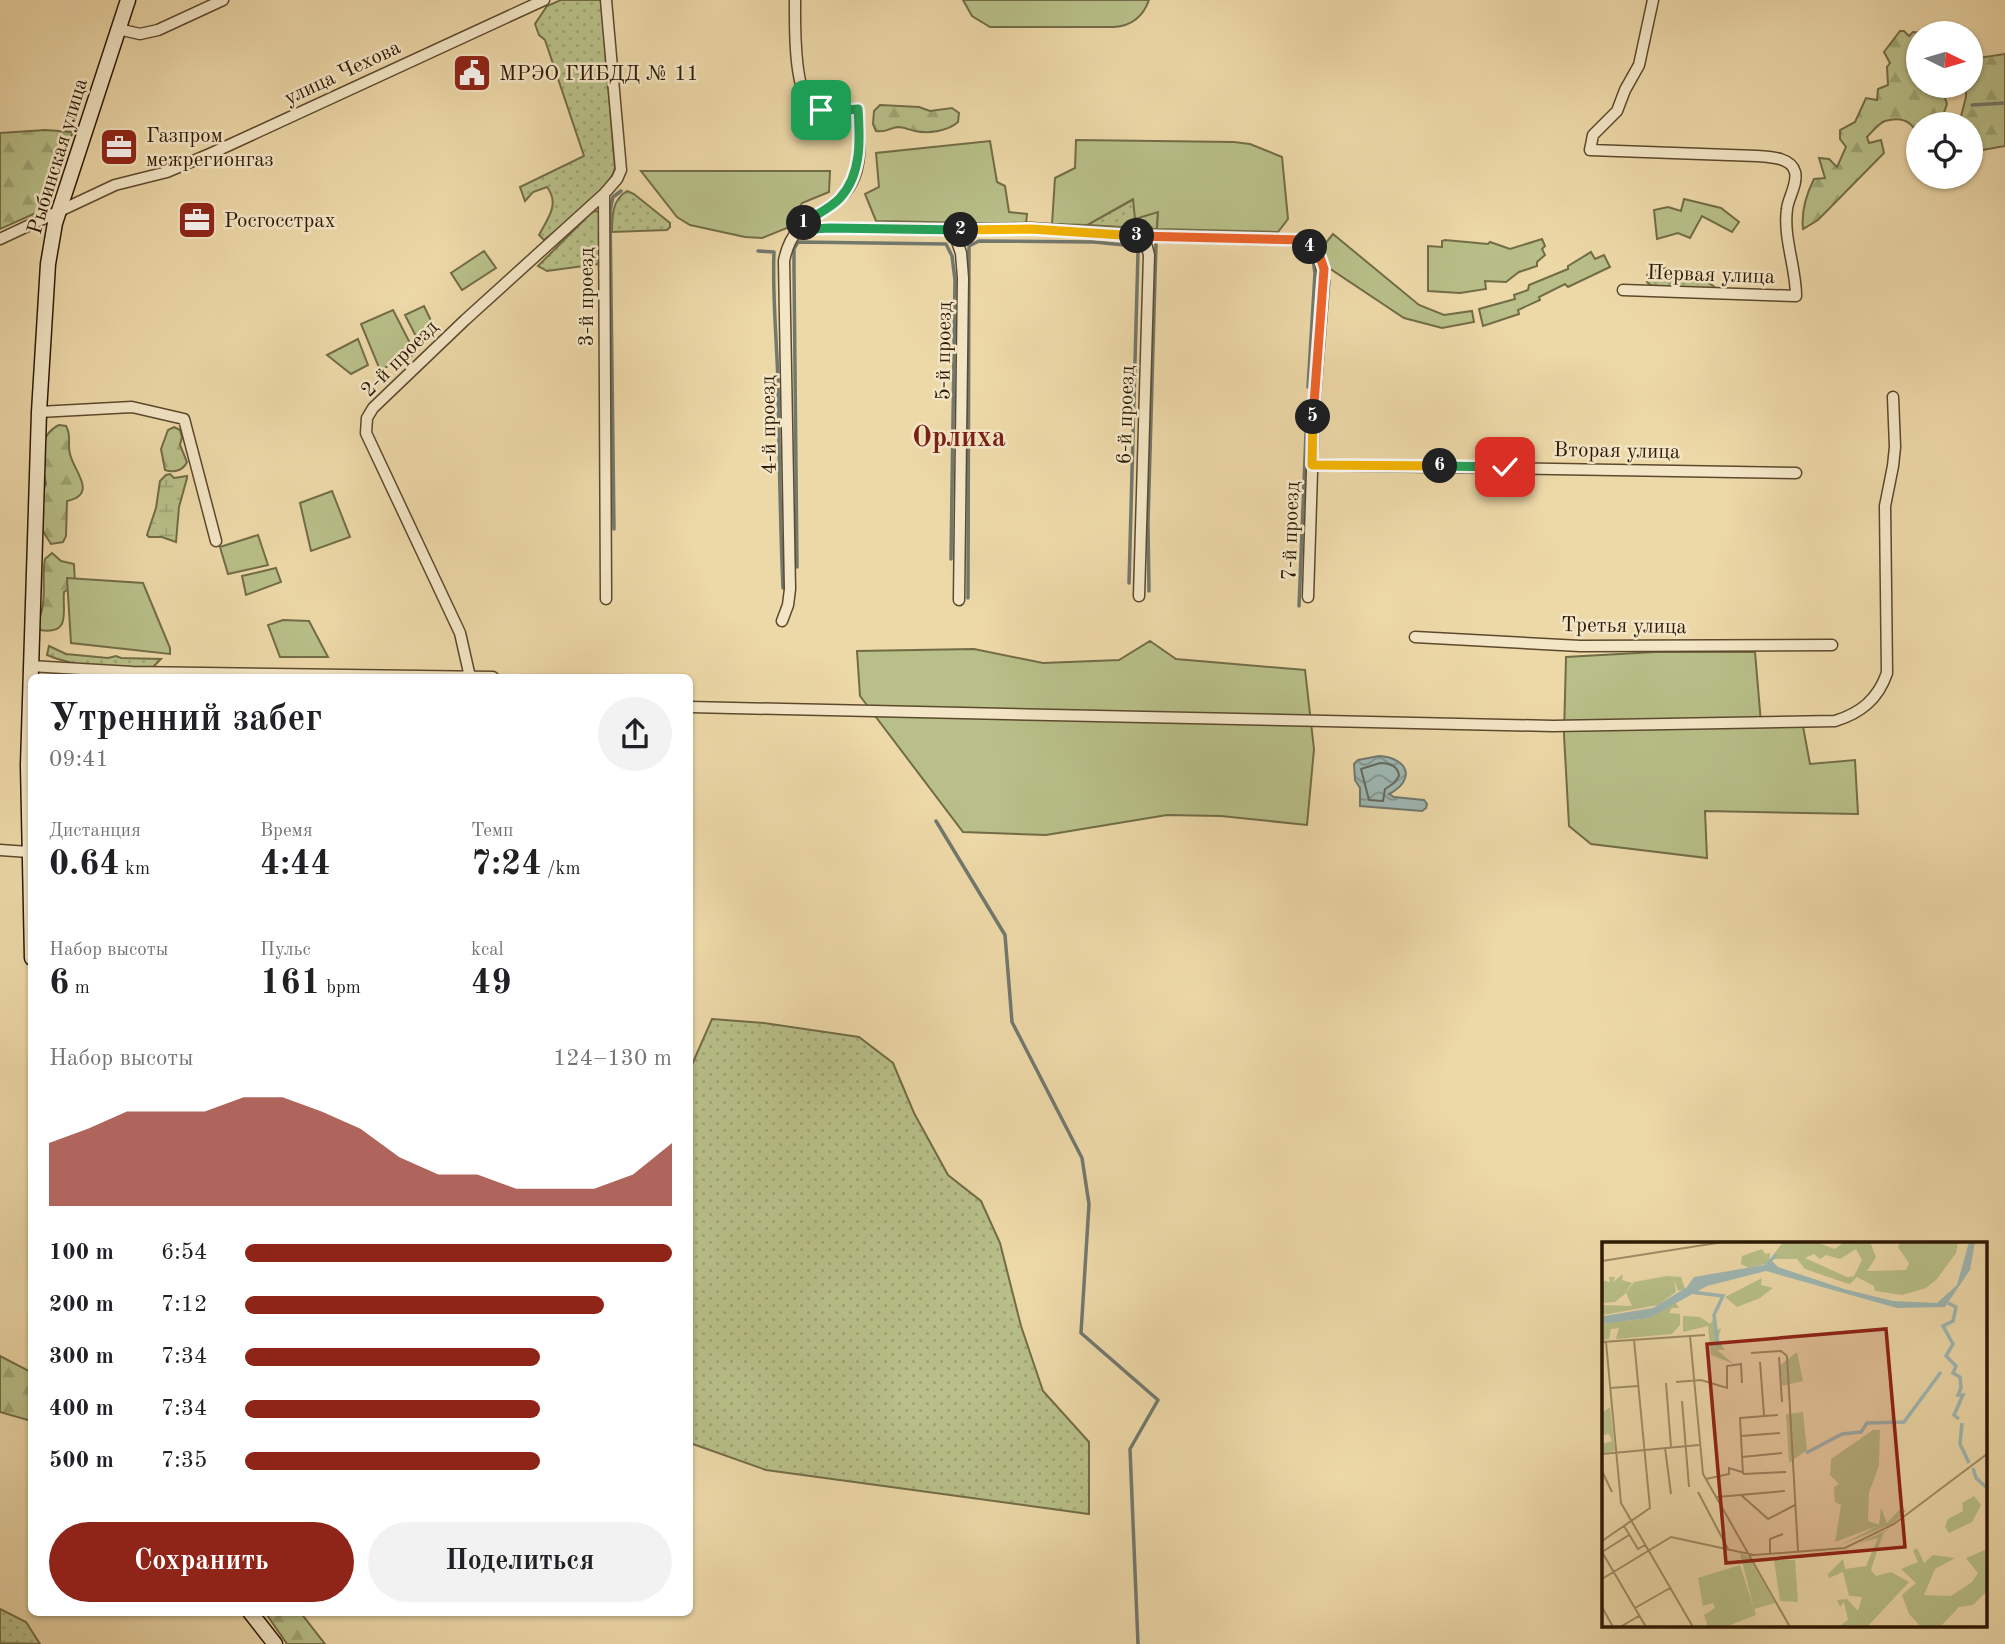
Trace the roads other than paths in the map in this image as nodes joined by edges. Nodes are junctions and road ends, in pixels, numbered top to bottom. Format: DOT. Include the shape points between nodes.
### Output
graph roads {
  1 [pos="128,0"];
  2 [pos="223,0"];
  3 [pos="544,0"];
  4 [pos="606,0"];
  5 [pos="794,0"];
  6 [pos="1653,0"];
  7 [pos="118,29"];
  8 [pos="604,194"];
  9 [pos="59,211"];
  10 [pos="796,230"];
  11 [pos="953,230"];
  12 [pos="1144,236"];
  13 [pos="0,239"];
  14 [pos="1623,290"];
  15 [pos="1893,397"];
  16 [pos="39,412"];
  17 [pos="1312,465"];
  18 [pos="1796,473"];
  19 [pos="216,541"];
  20 [pos="1139,596"];
  21 [pos="1308,597"];
  22 [pos="606,599"];
  23 [pos="959,600"];
  24 [pos="782,621"];
  25 [pos="1415,637"];
  26 [pos="1832,645"];
  27 [pos="30,666"];
  28 [pos="30,674"];
  29 [pos="216,674"];
  30 [pos="469,674"];
  31 [pos="693,707"];
  32 [pos="0,850"];
  33 [pos="28,852"];
  34 [pos="253,1616"];
  35 [pos="275,1644"];
  1 -- 7 [label="main road, Рыбинская улица"];
  2 -- 7 [label="street" via="158,30 140,34"];
  3 -- 9 [label="street, улица Чехова" via="212,153 167,172 115,185"];
  4 -- 8 [label="street, 3-й проезд" via="621,170"];
  5 -- 10 [label="street" via="804,96 821,110 858,109 859,127 855,175 840,199"];
  6 -- 14 [label="street, Первая улица" via="1639,65 1617,111 1593,135 1590,150 1757,156 1789,164 1795,171 1787,236 1796,296"];
  7 -- 9 [label="main road, Рыбинская улица"];
  8 -- 22 [label="street, 3-й проезд"];
  8 -- 30 [label="street, 2-й проезд" via="465,320 367,418 366,433 460,633"];
  9 -- 13 [label="street, улица Чехова"];
  9 -- 16 [label="main road, Рыбинская улица" via="48,264"];
  10 -- 11 [label="street"];
  10 -- 24 [label="street, 4-й проезд" via="787,242 784,261 790,589"];
  11 -- 12 [label="street"];
  11 -- 23 [label="street, 5-й проезд" via="963,278"];
  12 -- 17 [label="street, 7-й проезд" via="1303,240 1320,257 1324,282"];
  12 -- 20 [label="street, 6-й проезд" via="1149,255"];
  15 -- 31 [label="street" via="1893,466 1885,506 1886,673 1875,698 1835,721 1553,726"];
  16 -- 19 [label="street" via="132,407 184,419"];
  16 -- 27 [label="main road, Рыбинская улица"];
  17 -- 18 [label="street, Вторая улица"];
  17 -- 21 [label="street, 7-й проезд"];
  25 -- 26 [label="street, Третья улица" via="1580,646"];
  27 -- 28 [label="main road, Рыбинская улица"];
  27 -- 29 [label="street"];
  32 -- 33 [label="street"];
  34 -- 35 [label="main road"];
}
